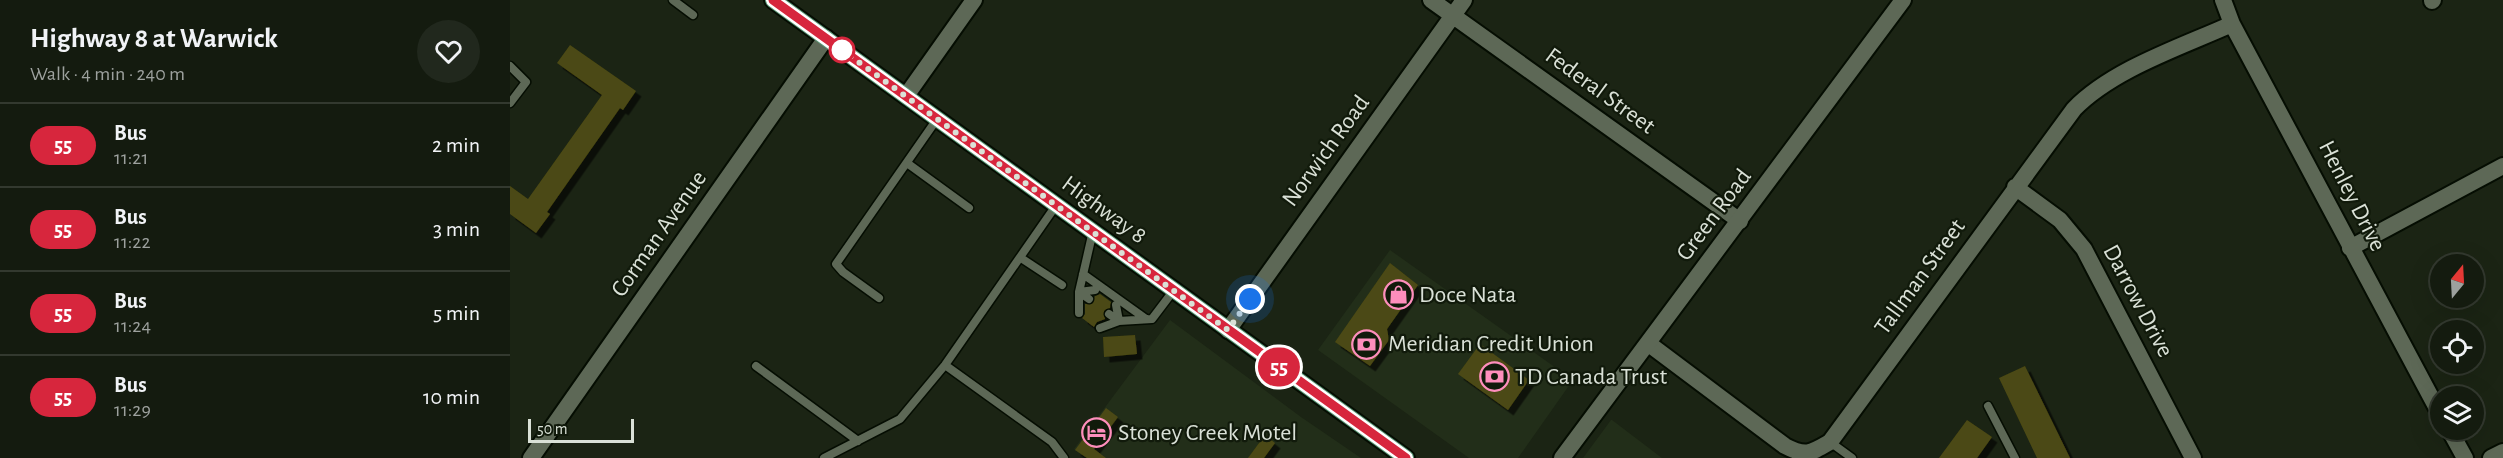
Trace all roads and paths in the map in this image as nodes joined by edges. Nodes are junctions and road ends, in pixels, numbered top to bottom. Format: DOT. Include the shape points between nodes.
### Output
graph roads {
  1 [pos="673,0"];
  2 [pos="773,0"];
  3 [pos="974,0"];
  4 [pos="1431,0"];
  5 [pos="1464,0"];
  6 [pos="1903,0"];
  7 [pos="2223,0"];
  8 [pos="693,15"];
  9 [pos="1453,15"];
  10 [pos="2232,24"];
  11 [pos="826,38"];
  12 [pos="510,66"];
  13 [pos="906,96"];
  14 [pos="510,102"];
  15 [pos="937,119"];
  16 [pos="907,163"];
  17 [pos="2503,166"];
  18 [pos="2015,187"];
  19 [pos="1057,204"];
  20 [pos="969,207"];
  21 [pos="1740,221"];
  22 [pos="1093,231"];
  23 [pos="2350,248"];
  24 [pos="1021,258"];
  25 [pos="1083,274"];
  26 [pos="1062,285"];
  27 [pos="1173,291"];
  28 [pos="1079,292"];
  29 [pos="879,298"];
  30 [pos="1111,312"];
  31 [pos="1079,313"];
  32 [pos="1146,320"];
  33 [pos="1119,321"];
  34 [pos="1100,328"];
  35 [pos="1228,330"];
  36 [pos="1648,344"];
  37 [pos="945,365"];
  38 [pos="756,366"];
  39 [pos="2430,396"];
  40 [pos="1988,406"];
  41 [pos="2455,440"];
  42 [pos="858,441"];
  43 [pos="1830,442"];
  44 [pos="2503,452"];
  45 [pos="2013,457"];
  46 [pos="531,458"];
  47 [pos="824,458"];
  48 [pos="1064,458"];
  49 [pos="1406,458"];
  50 [pos="1562,458"];
  51 [pos="1852,458"];
  52 [pos="2193,458"];
  53 [pos="2465,458"];
  54 [pos="2491,458"];
  1 -- 8 [label="lane"];
  2 -- 11 [label="main road, Highway 8"];
  3 -- 13 [label="street"];
  4 -- 9 [label="street, Federal Street"];
  5 -- 9 [label="street, Norwich Road"];
  6 -- 21 [label="street, Green Road"];
  7 -- 10 [label="street, Henley Drive"];
  9 -- 21 [label="street, Federal Street"];
  9 -- 35 [label="street, Norwich Road"];
  10 -- 18 [label="street, Tallman Street" via="2140,66 2090,94 2074,109"];
  10 -- 23 [label="street, Henley Drive"];
  11 -- 13 [label="main road, Highway 8"];
  11 -- 46 [label="street, Corman Avenue"];
  12 -- 14 [label="lane" via="526,82"];
  13 -- 15 [label="main road, Highway 8"];
  15 -- 16 [label="lane"];
  15 -- 19 [label="main road, Highway 8"];
  16 -- 20 [label="lane"];
  16 -- 29 [label="lane" via="836,264"];
  17 -- 23 [label="street"];
  18 -- 43 [label="street, Tallman Street"];
  18 -- 52 [label="street, Darrow Drive" via="2060,220 2084,249"];
  19 -- 22 [label="main road, Highway 8"];
  19 -- 24 [label="lane"];
  21 -- 36 [label="street, Green Road"];
  22 -- 25 [label="lane"];
  22 -- 27 [label="main road, Highway 8"];
  23 -- 39 [label="street, Henley Drive"];
  24 -- 26 [label="lane"];
  24 -- 37 [label="lane"];
  25 -- 28 [label="lane"];
  25 -- 32 [label="lane"];
  27 -- 32 [label="lane" via="1152,319"];
  27 -- 35 [label="main road, Highway 8"];
  28 -- 28 [label="lane" via="1090,297"];
  28 -- 31 [label="lane"];
  30 -- 33 [label="lane"];
  32 -- 33 [label="lane"];
  33 -- 34 [label="lane"];
  35 -- 49 [label="main road, Highway 8"];
  36 -- 43 [label="street" via="1797,453 1811,453"];
  36 -- 50 [label="street, Green Road"];
  37 -- 42 [label="lane" via="900,419"];
  37 -- 48 [label="lane" via="1052,442"];
  38 -- 42 [label="lane"];
  40 -- 45 [label="lane"];
  41 -- 53 [label="street"];
  42 -- 47 [label="lane"];
  43 -- 51 [label="lane"];
  44 -- 54 [label="street"];
}
